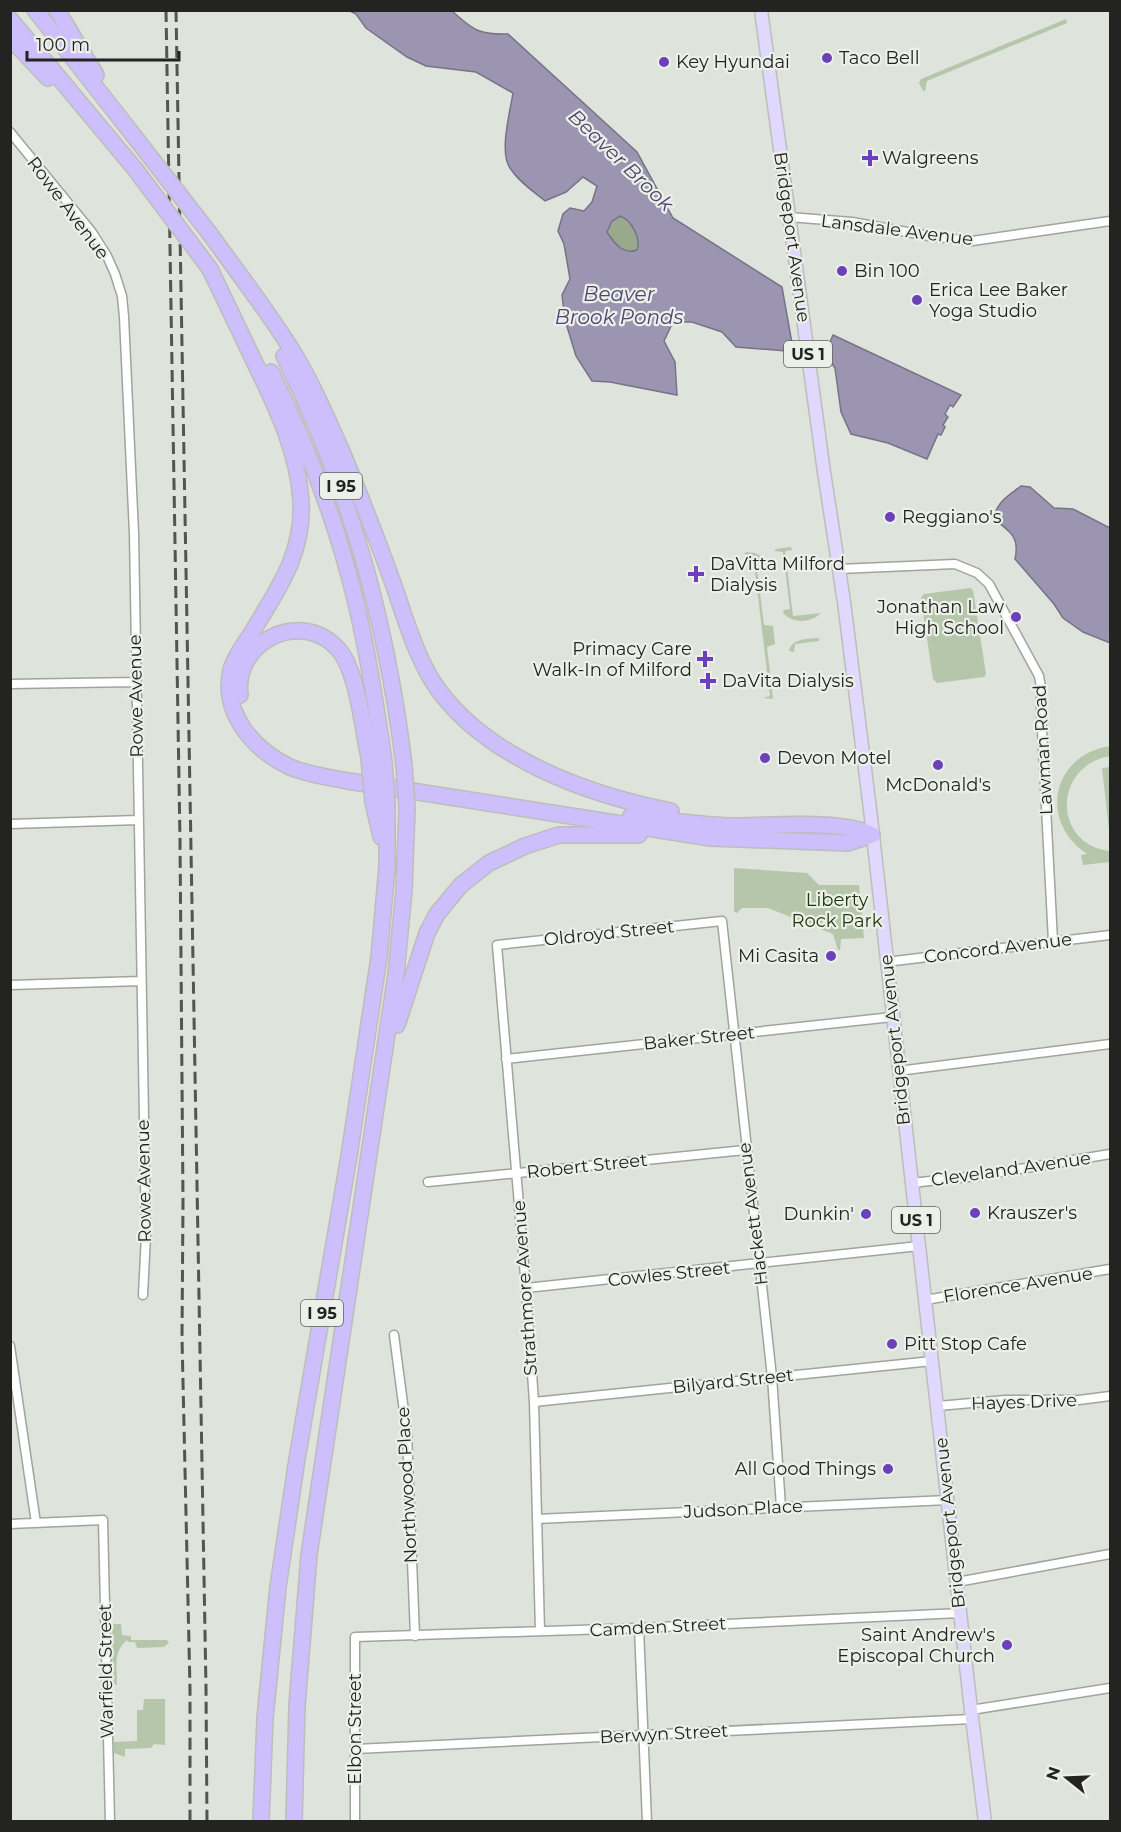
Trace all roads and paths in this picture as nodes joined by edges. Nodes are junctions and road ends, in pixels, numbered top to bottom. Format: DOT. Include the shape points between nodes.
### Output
graph roads {
  1 [pos="35,10"];
  2 [pos="57,10"];
  3 [pos="761,10"];
  4 [pos="10,18"];
  5 [pos="10,38"];
  6 [pos="131,131"];
  7 [pos="10,132"];
  8 [pos="108,137"];
  9 [pos="789,217"];
  10 [pos="1110,221"];
  11 [pos="210,234"];
  12 [pos="210,269"];
  13 [pos="839,569"];
  14 [pos="136,682"];
  15 [pos="10,684"];
  16 [pos="376,760"];
  17 [pos="138,820"];
  18 [pos="10,824"];
  19 [pos="775,824"];
  20 [pos="872,835"];
  21 [pos="711,838"];
  22 [pos="722,921"];
  23 [pos="1110,935"];
  24 [pos="1053,941"];
  25 [pos="496,945"];
  26 [pos="886,962"];
  27 [pos="141,981"];
  28 [pos="10,985"];
  29 [pos="892,1017"];
  30 [pos="733,1035"];
  31 [pos="1110,1044"];
  32 [pos="506,1059"];
  33 [pos="382,1071"];
  34 [pos="898,1071"];
  35 [pos="745,1150"];
  36 [pos="1110,1154"];
  37 [pos="516,1174"];
  38 [pos="428,1182"];
  39 [pos="911,1184"];
  40 [pos="919,1246"];
  41 [pos="758,1265"];
  42 [pos="1110,1269"];
  43 [pos="526,1288"];
  44 [pos="143,1295"];
  45 [pos="925,1300"];
  46 [pos="394,1335"];
  47 [pos="10,1346"];
  48 [pos="932,1361"];
  49 [pos="772,1377"];
  50 [pos="1110,1396"];
  51 [pos="534,1402"];
  52 [pos="938,1406"];
  53 [pos="948,1500"];
  54 [pos="782,1507"];
  55 [pos="537,1519"];
  56 [pos="36,1523"];
  57 [pos="10,1524"];
  58 [pos="1110,1554"];
  59 [pos="957,1582"];
  60 [pos="960,1613"];
  61 [pos="639,1628"];
  62 [pos="540,1631"];
  63 [pos="415,1636"];
  64 [pos="355,1637"];
  65 [pos="1110,1688"];
  66 [pos="972,1715"];
  67 [pos="644,1735"];
  68 [pos="356,1749"];
  69 [pos="110,1821"];
  70 [pos="261,1821"];
  71 [pos="294,1821"];
  72 [pos="356,1821"];
  73 [pos="647,1821"];
  74 [pos="985,1821"];
  1 -- 6 [label="highway, I 95"];
  2 -- 6 [label="highway"];
  3 -- 9 [label="main road, Bridgeport Avenue / US 1"];
  4 -- 8 [label="highway, I 95"];
  5 -- 8 [label="highway"];
  6 -- 11 [label="highway, I 95, bridge"];
  7 -- 14 [label="street, Rowe Avenue" via="96,239 122,296 131,446"];
  8 -- 12 [label="highway, I 95, bridge"];
  9 -- 10 [label="street, Lansdale Avenue" via="852,222 972,241"];
  9 -- 13 [label="main road, Bridgeport Avenue / US 1"];
  11 -- 19 [label="highway" via="273,321 312,386 360,496 424,665 460,713 494,743 530,764 592,790 648,807"];
  11 -- 33 [label="highway, I 95, bridge" via="248,291 316,423 343,492 377,608 408,808 396,974"];
  12 -- 16 [label="highway, I 95" via="265,360 324,496 358,612 375,703"];
  12 -- 21 [label="highway" via="278,412 298,474 301,503 299,536 284,582 231,670 232,706 237,720 254,742 276,759 306,772"];
  13 -- 20 [label="main road, Bridgeport Avenue / US 1"];
  13 -- 24 [label="street, Lawman Road" via="955,564 977,573 989,584 1039,676 1041,687"];
  14 -- 15 [label="street"];
  14 -- 17 [label="street, Rowe Avenue"];
  16 -- 19 [label="highway" via="349,665 338,648 319,636 297,631 279,633 258,645 240,680 245,714 266,741 307,762 570,808 731,826"];
  16 -- 70 [label="highway, I 95, bridge" via="387,867 379,957 281,1559 267,1692"];
  17 -- 18 [label="street"];
  17 -- 27 [label="street, Rowe Avenue"];
  19 -- 20 [label="highway" via="846,827"];
  20 -- 21 [label="highway" via="848,843"];
  20 -- 26 [label="main road, Bridgeport Avenue / US 1"];
  21 -- 33 [label="highway" via="560,835 489,863 461,885 427,933"];
  22 -- 25 [label="street, Oldroyd Street"];
  22 -- 30 [label="street, Hackett Avenue"];
  23 -- 24 [label="street, Concord Avenue"];
  24 -- 26 [label="street, Concord Avenue"];
  25 -- 32 [label="street, Strathmore Avenue"];
  26 -- 29 [label="main road, Bridgeport Avenue / US 1"];
  27 -- 28 [label="street"];
  27 -- 44 [label="street, Rowe Avenue" via="146,1235"];
  29 -- 30 [label="street, Baker Street"];
  29 -- 34 [label="main road, Bridgeport Avenue / US 1"];
  30 -- 32 [label="street, Baker Street"];
  30 -- 35 [label="street, Hackett Avenue"];
  31 -- 34 [label="street"];
  32 -- 37 [label="street, Strathmore Avenue"];
  33 -- 71 [label="highway, I 95" via="310,1545 298,1681"];
  34 -- 39 [label="main road, Bridgeport Avenue / US 1"];
  35 -- 37 [label="street, Robert Street"];
  35 -- 41 [label="street, Hackett Avenue"];
  36 -- 39 [label="street, Cleveland Avenue"];
  37 -- 38 [label="street, Robert Street"];
  37 -- 43 [label="street, Strathmore Avenue"];
  39 -- 40 [label="main road, Bridgeport Avenue / US 1"];
  40 -- 41 [label="street, Cowles Street"];
  40 -- 45 [label="main road, Bridgeport Avenue / US 1"];
  41 -- 43 [label="street, Cowles Street"];
  41 -- 49 [label="street, Hackett Avenue"];
  42 -- 45 [label="street, Florence Avenue"];
  43 -- 51 [label="street, Strathmore Avenue"];
  45 -- 48 [label="main road, Bridgeport Avenue / US 1"];
  46 -- 63 [label="street, Northwood Place" via="406,1434"];
  47 -- 56 [label="street"];
  48 -- 49 [label="street, Bilyard Street"];
  48 -- 52 [label="main road, Bridgeport Avenue / US 1"];
  49 -- 51 [label="street, Bilyard Street"];
  49 -- 54 [label="street, Hackett Avenue"];
  50 -- 52 [label="street, Hayes Drive"];
  51 -- 55 [label="street, Strathmore Avenue"];
  52 -- 53 [label="main road, Bridgeport Avenue / US 1"];
  53 -- 54 [label="street, Judson Place"];
  53 -- 59 [label="main road, Bridgeport Avenue / US 1"];
  54 -- 55 [label="street, Judson Place"];
  55 -- 62 [label="street, Strathmore Avenue"];
  56 -- 57 [label="street"];
  56 -- 69 [label="street, Warfield Street" via="103,1520"];
  58 -- 59 [label="street"];
  59 -- 60 [label="main road, Bridgeport Avenue / US 1"];
  60 -- 61 [label="street, Camden Street"];
  60 -- 66 [label="main road, Bridgeport Avenue / US 1"];
  61 -- 62 [label="street, Camden Street"];
  61 -- 67 [label="street"];
  62 -- 63 [label="street, Camden Street"];
  63 -- 64 [label="street, Camden Street"];
  64 -- 68 [label="street, Elbon Street"];
  65 -- 66 [label="street, Berwyn Street"];
  66 -- 67 [label="street, Berwyn Street"];
  66 -- 74 [label="main road, Bridgeport Avenue / US 1"];
  67 -- 68 [label="street, Berwyn Street"];
  67 -- 73 [label="street"];
  68 -- 72 [label="street, Elbon Street"];
}
